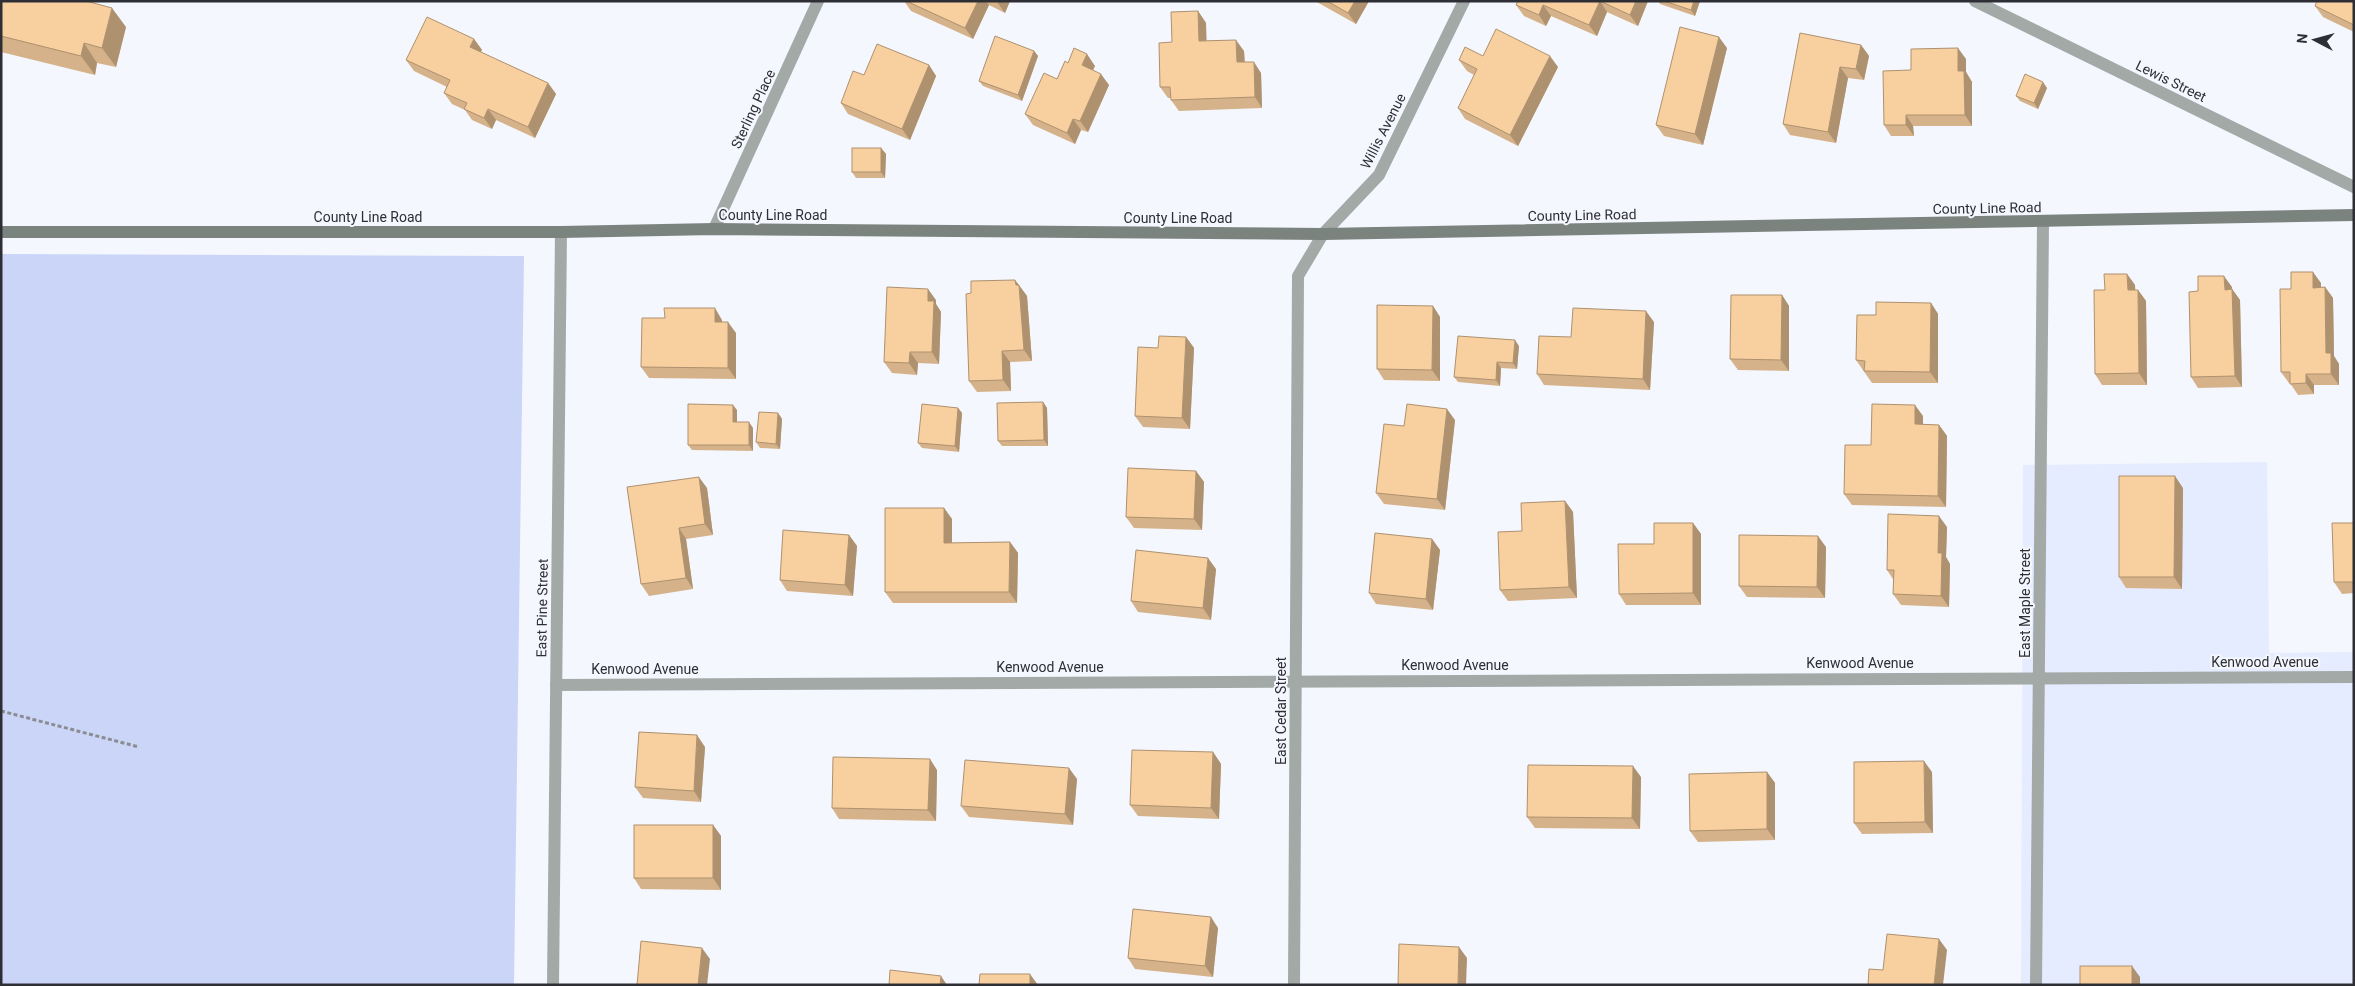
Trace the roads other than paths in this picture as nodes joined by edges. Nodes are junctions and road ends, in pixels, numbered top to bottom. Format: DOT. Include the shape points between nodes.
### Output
graph roads {
  1 [pos="818,1"];
  2 [pos="1464,1"];
  3 [pos="1975,1"];
  4 [pos="2354,187"];
  5 [pos="2354,215"];
  6 [pos="2043,222"];
  7 [pos="714,229"];
  8 [pos="1,232"];
  9 [pos="561,232"];
  10 [pos="1323,234"];
  11 [pos="1298,438"];
  12 [pos="2354,677"];
  13 [pos="2039,678"];
  14 [pos="1296,681"];
  15 [pos="556,685"];
  16 [pos="552,985"];
  17 [pos="1294,985"];
  18 [pos="2036,985"];
  1 -- 7 [label="street, Sterling Place"];
  2 -- 10 [label="street, Willis Avenue" via="1380,176"];
  3 -- 4 [label="street, Lewis Street"];
  5 -- 6 [label="main road, County Line Road"];
  6 -- 10 [label="main road, County Line Road"];
  6 -- 13 [label="street, East Maple Street"];
  7 -- 9 [label="main road, County Line Road"];
  7 -- 10 [label="main road, County Line Road"];
  8 -- 9 [label="main road, County Line Road"];
  9 -- 15 [label="street, East Pine Street"];
  10 -- 11 [label="street, Willis Avenue" via="1298,276"];
  11 -- 14 [label="street, East Cedar Street"];
  12 -- 13 [label="street, Kenwood Avenue"];
  13 -- 14 [label="street, Kenwood Avenue"];
  13 -- 18 [label="street, East Maple Street"];
  14 -- 15 [label="street, Kenwood Avenue"];
  14 -- 17 [label="street, East Cedar Street"];
  15 -- 16 [label="street, East Pine Street"];
}
